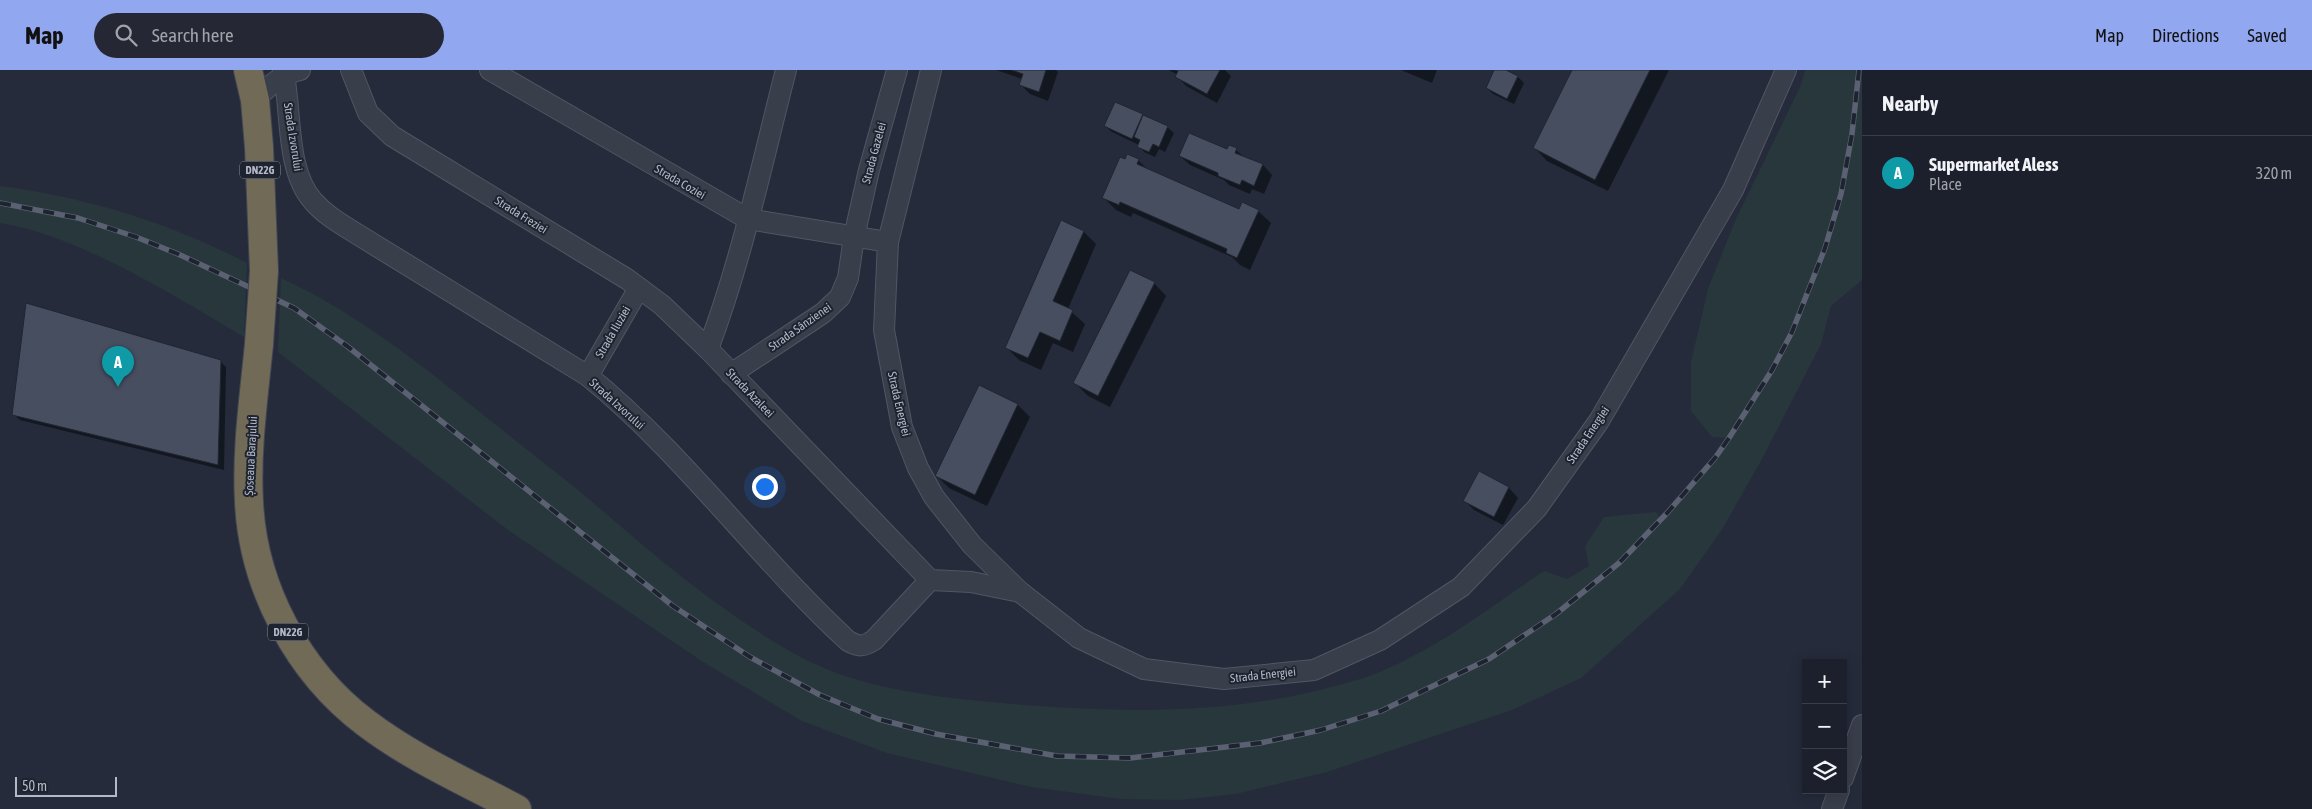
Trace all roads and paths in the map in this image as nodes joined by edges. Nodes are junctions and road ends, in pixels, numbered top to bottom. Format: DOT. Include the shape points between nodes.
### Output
graph roads {
  1 [pos="248,70"];
  2 [pos="351,70"];
  3 [pos="490,70"];
  4 [pos="786,70"];
  5 [pos="897,70"];
  6 [pos="930,70"];
  7 [pos="1786,70"];
  8 [pos="289,72"];
  9 [pos="255,100"];
  10 [pos="748,220"];
  11 [pos="854,237"];
  12 [pos="888,242"];
  13 [pos="639,288"];
  14 [pos="662,305"];
  15 [pos="722,312"];
  16 [pos="708,349"];
  17 [pos="731,374"];
  18 [pos="588,376"];
  19 [pos="930,580"];
  20 [pos="1020,592"];
  21 [pos="1862,725"];
  22 [pos="1847,767"];
  23 [pos="1838,794"];
  24 [pos="517,809"];
  25 [pos="1832,809"];
  1 -- 9 [label="highway, Șoseaua Barajului / DN22G"];
  2 -- 13 [label="street, Strada Freziei" via="368,113 392,136"];
  3 -- 10 [label="street, Strada Coziei"];
  4 -- 10 [label="street"];
  5 -- 11 [label="street, Strada Gazelei"];
  6 -- 12 [label="street, Strada Energiei"];
  7 -- 20 [label="street, Strada Energiei" via="1733,190 1599,421 1537,508 1461,587 1380,640 1314,670 1224,679 1144,669 1079,638"];
  8 -- 9 [label="street"];
  8 -- 18 [label="street, Strada Izvorului" via="298,175 314,202 356,234"];
  9 -- 24 [label="highway, Șoseaua Barajului / DN22G, bridge" via="264,270 248,461 249,504 257,554 269,594 292,640 322,684 365,722 411,753"];
  10 -- 11 [label="street, Strada Coziei"];
  10 -- 15 [label="street"];
  11 -- 12 [label="street, Strada Coziei"];
  11 -- 17 [label="street, Strada Sânzienei" via="848,278 833,305"];
  12 -- 20 [label="street, Strada Energiei" via="884,330 902,427 934,497 972,545"];
  13 -- 14 [label="street, Strada Freziei"];
  13 -- 18 [label="street, Strada Iluziei"];
  14 -- 15 [label="street" via="704,322"];
  14 -- 16 [label="street, Strada Freziei"];
  15 -- 16 [label="street"];
  16 -- 17 [label="street, Strada Azaleei"];
  17 -- 19 [label="street, Strada Azaleei"];
  18 -- 19 [label="street, Strada Izvorului" via="652,436 842,635 857,646 865,646 874,640"];
  19 -- 20 [label="street" via="971,582"];
  21 -- 22 [label="street"];
  23 -- 25 [label="street"];
}
